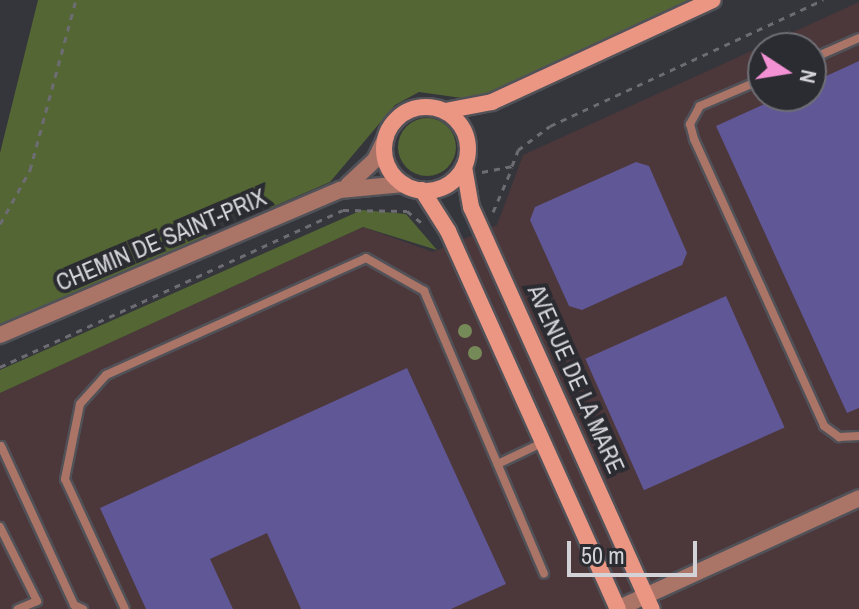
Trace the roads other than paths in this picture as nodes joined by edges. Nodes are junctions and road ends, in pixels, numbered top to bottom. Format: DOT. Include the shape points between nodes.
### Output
graph roads {
  1 [pos="713,0"];
  2 [pos="859,38"];
  3 [pos="827,52"];
  4 [pos="747,86"];
  5 [pos="492,102"];
  6 [pos="445,111"];
  7 [pos="386,137"];
  8 [pos="468,145"];
  9 [pos="471,170"];
  10 [pos="404,184"];
  11 [pos="340,190"];
  12 [pos="422,190"];
  13 [pos="0,335"];
  14 [pos="859,436"];
  15 [pos="544,442"];
  16 [pos="1,446"];
  17 [pos="498,464"];
  18 [pos="859,498"];
  19 [pos="0,527"];
  20 [pos="544,574"];
  21 [pos="650,604"];
  22 [pos="18,609"];
  23 [pos="83,609"];
  24 [pos="125,609"];
  25 [pos="618,609"];
  1 -- 5 [label="street"];
  2 -- 3 [label="lane"];
  4 -- 14 [label="lane" via="700,106 690,124 694,139 824,426 839,437"];
  5 -- 6 [label="street"];
  5 -- 8 [label="street"];
  6 -- 7 [label="street" via="413,109"];
  6 -- 8 [label="street"];
  7 -- 10 [label="street" via="387,162"];
  7 -- 11 [label="street, CHEMIN DE SAINT-PRIX" via="375,160"];
  8 -- 9 [label="street"];
  9 -- 12 [label="street" via="446,185"];
  9 -- 21 [label="street, AVENUE DE LA MARE" via="471,207"];
  10 -- 11 [label="street, CHEMIN DE SAINT-PRIX"];
  10 -- 12 [label="street"];
  11 -- 13 [label="street, CHEMIN DE SAINT-PRIX"];
  12 -- 15 [label="street"];
  15 -- 17 [label="lane"];
  15 -- 25 [label="street"];
  16 -- 23 [label="lane" via="74,605"];
  17 -- 20 [label="lane"];
  17 -- 24 [label="lane" via="424,291 366,258 106,375 80,404 65,479"];
  18 -- 21 [label="street"];
  19 -- 22 [label="lane" via="37,601"];
  21 -- 25 [label="street"];
}
